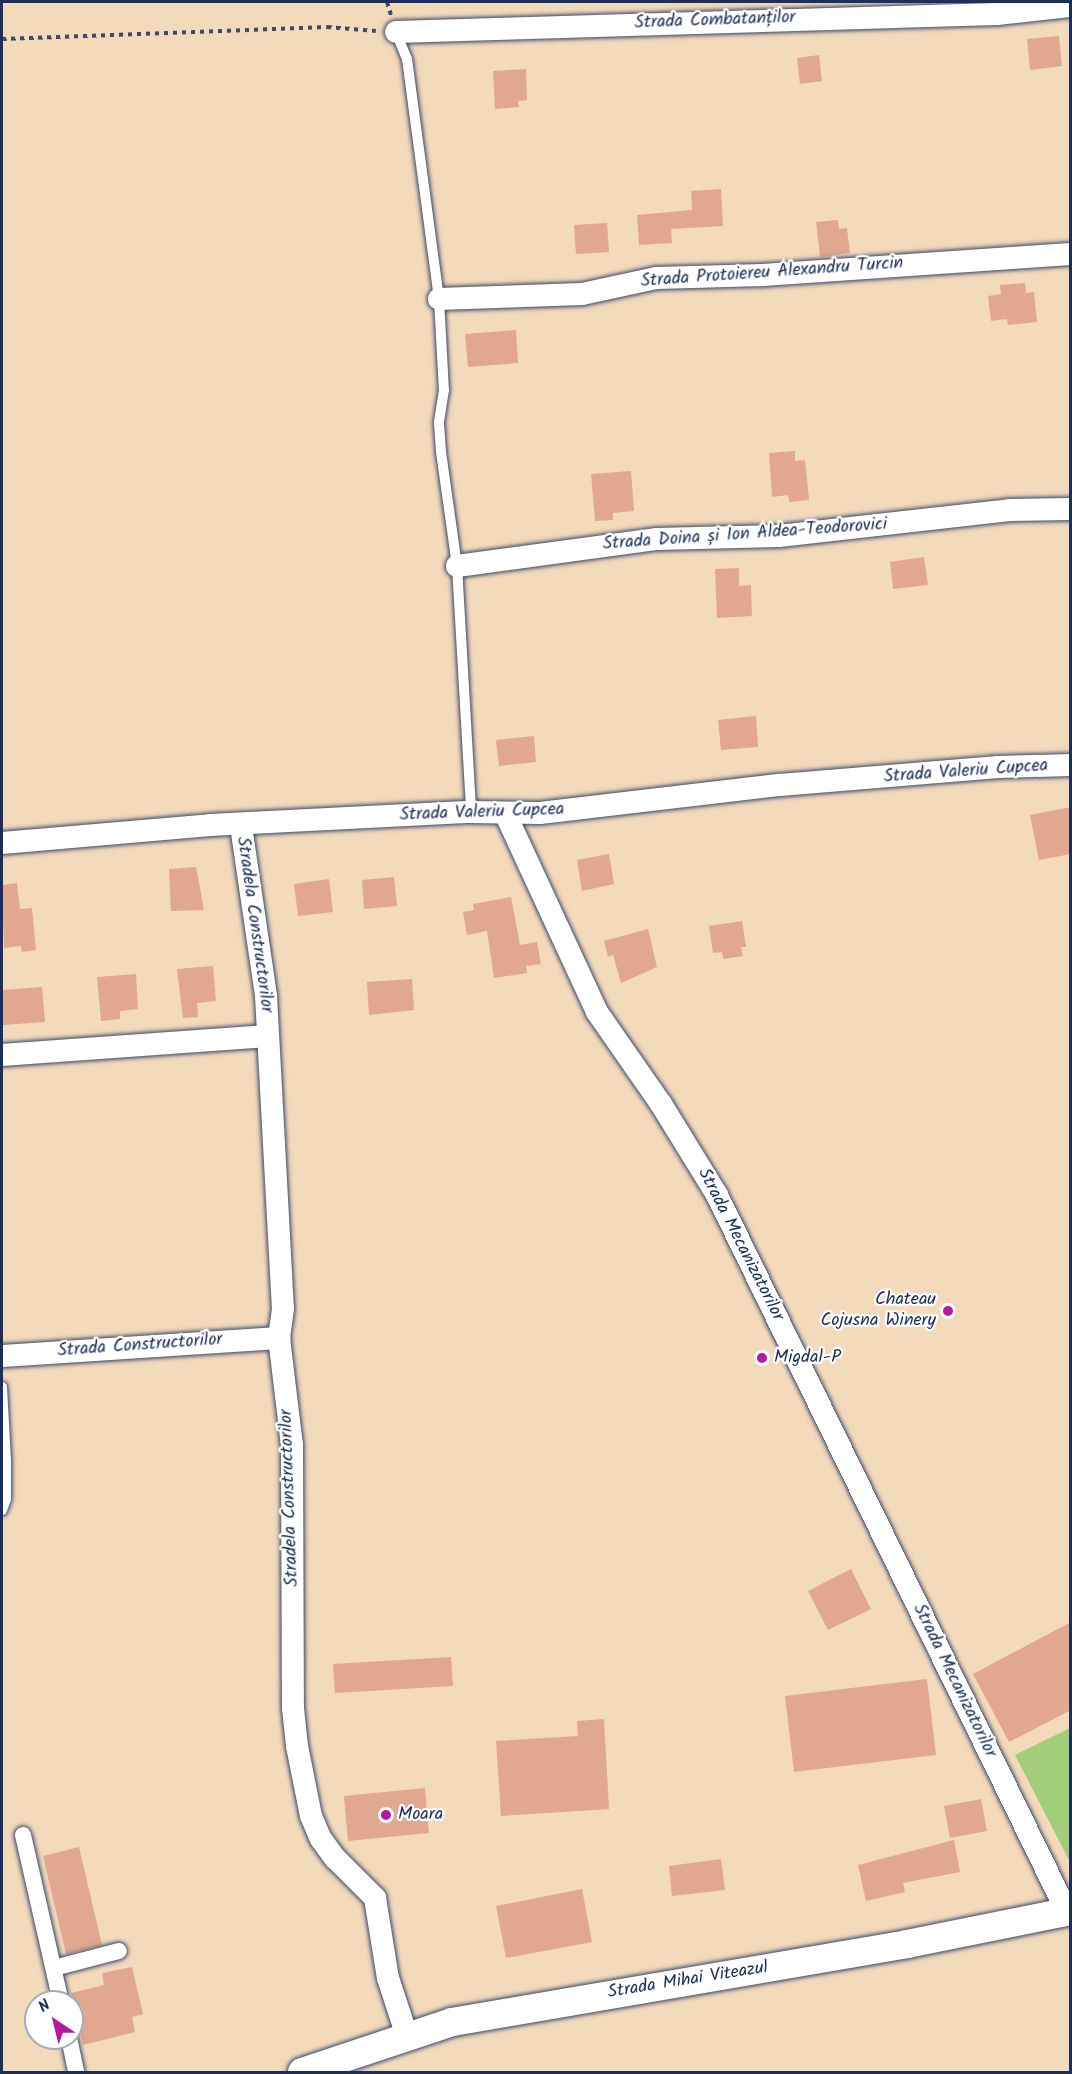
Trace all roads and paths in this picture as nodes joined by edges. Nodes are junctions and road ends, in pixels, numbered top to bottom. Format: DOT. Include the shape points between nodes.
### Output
graph roads {
  1 [pos="1071,6"];
  2 [pos="396,32"];
  3 [pos="2,39"];
  4 [pos="1071,254"];
  5 [pos="439,299"];
  6 [pos="1071,509"];
  7 [pos="457,566"];
  8 [pos="1071,765"];
  9 [pos="471,812"];
  10 [pos="506,815"];
  11 [pos="241,826"];
  12 [pos="2,843"];
  13 [pos="267,1036"];
  14 [pos="2,1055"];
  15 [pos="279,1338"];
  16 [pos="2,1356"];
  17 [pos="2,1387"];
  18 [pos="2,1510"];
  19 [pos="23,1835"];
  20 [pos="1069,1911"];
  21 [pos="119,1951"];
  22 [pos="54,1968"];
  23 [pos="59,1990"];
  24 [pos="407,2036"];
  25 [pos="71,2050"];
  26 [pos="308,2072"];
  27 [pos="76,2073"];
  1 -- 2 [label="street, Strada Combatanților" via="997,14"];
  2 -- 3 [label="path" via="327,27"];
  2 -- 5 [label="lane" via="407,58"];
  4 -- 5 [label="street, Strada Protoiereu Alexandru Turcin" via="763,275 656,278 582,294"];
  5 -- 7 [label="lane" via="444,390 439,423"];
  6 -- 7 [label="street, Strada Doina și Ion Aldea-Teodorovici" via="1010,510 779,536 657,539"];
  7 -- 9 [label="lane"];
  8 -- 10 [label="street, Strada Valeriu Cupcea" via="792,784"];
  9 -- 10 [label="street, Strada Valeriu Cupcea"];
  9 -- 11 [label="street, Strada Valeriu Cupcea"];
  10 -- 20 [label="street, Strada Mecanizatorilor" via="597,1012 717,1195"];
  11 -- 12 [label="street, Strada Valeriu Cupcea" via="210,825"];
  11 -- 13 [label="street, Stradela Constructorilor" via="266,996"];
  13 -- 14 [label="street"];
  13 -- 15 [label="street, Stradela Constructorilor" via="283,1309"];
  15 -- 16 [label="street, Strada Constructorilor"];
  15 -- 24 [label="street, Stradela Constructorilor" via="292,1445 293,1708 303,1784 321,1839 375,1898 388,1978"];
  17 -- 18 [label="lane" via="6,1460 6,1499"];
  19 -- 22 [label="street"];
  20 -- 24 [label="street, Strada Mihai Viteazul" via="896,1946 514,2010"];
  21 -- 22 [label="street"];
  22 -- 23 [label="street"];
  24 -- 26 [label="street, Strada Mihai Viteazul"];
  25 -- 27 [label="street"];
}
